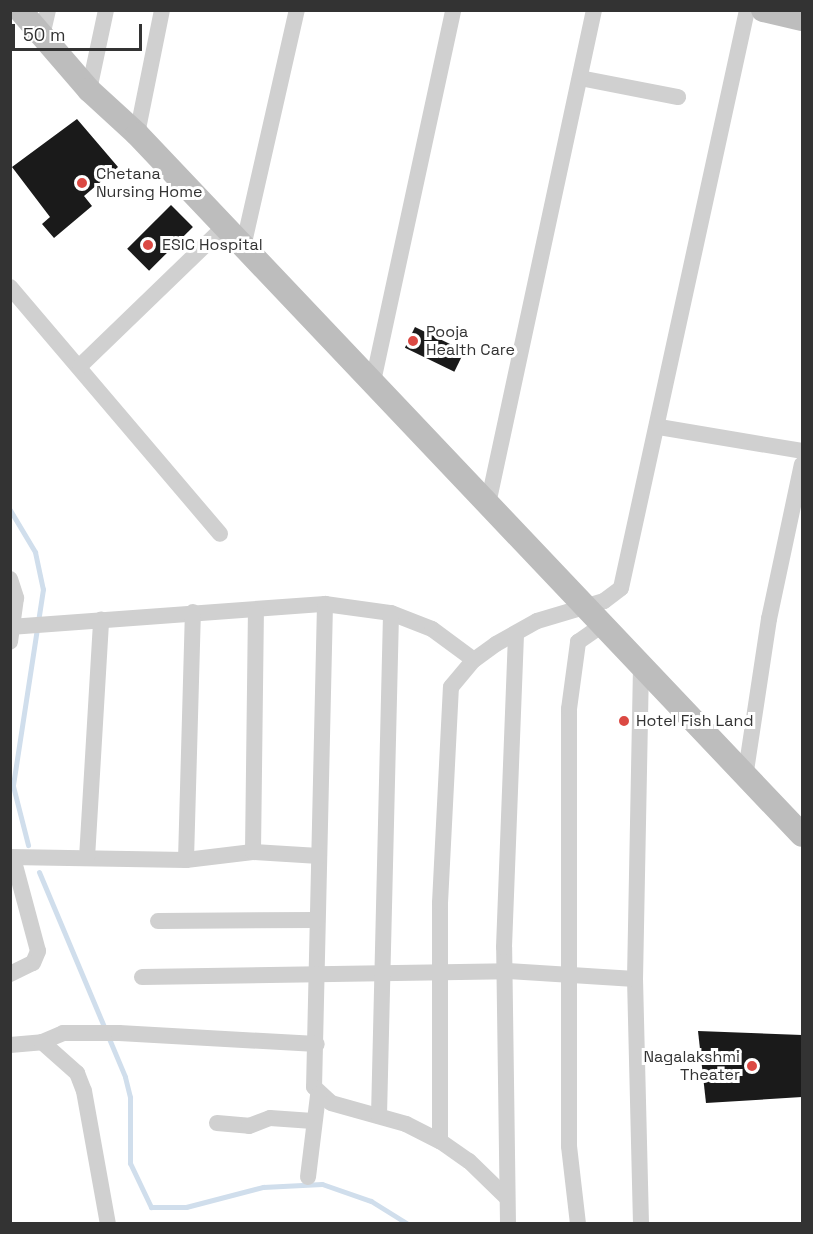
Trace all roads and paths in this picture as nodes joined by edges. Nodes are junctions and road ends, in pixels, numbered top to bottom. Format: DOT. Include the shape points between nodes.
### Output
graph roads {
  1 [pos="20,10"];
  2 [pos="48,10"];
  3 [pos="106,10"];
  4 [pos="162,10"];
  5 [pos="297,10"];
  6 [pos="453,10"];
  7 [pos="594,10"];
  8 [pos="747,10"];
  9 [pos="763,10"];
  10 [pos="802,18"];
  11 [pos="42,36"];
  12 [pos="580,78"];
  13 [pos="89,90"];
  14 [pos="678,98"];
  15 [pos="137,134"];
  16 [pos="223,228"];
  17 [pos="243,247"];
  18 [pos="10,287"];
  19 [pos="80,366"];
  20 [pos="372,386"];
  21 [pos="659,427"];
  22 [pos="802,451"];
  23 [pos="802,464"];
  24 [pos="488,504"];
  25 [pos="220,534"];
  26 [pos="10,579"];
  27 [pos="325,604"];
  28 [pos="585,604"];
  29 [pos="256,610"];
  30 [pos="193,612"];
  31 [pos="392,613"];
  32 [pos="101,619"];
  33 [pos="603,625"];
  34 [pos="17,630"];
  35 [pos="516,634"];
  36 [pos="474,660"];
  37 [pos="641,666"];
  38 [pos="746,771"];
  39 [pos="802,835"];
  40 [pos="253,852"];
  41 [pos="319,856"];
  42 [pos="12,857"];
  43 [pos="87,858"];
  44 [pos="186,860"];
  45 [pos="317,920"];
  46 [pos="158,921"];
  47 [pos="316,971"];
  48 [pos="507,971"];
  49 [pos="382,972"];
  50 [pos="11,973"];
  51 [pos="440,974"];
  52 [pos="567,975"];
  53 [pos="142,977"];
  54 [pos="635,979"];
  55 [pos="42,1042"];
  56 [pos="317,1044"];
  57 [pos="10,1045"];
  58 [pos="318,1095"];
  59 [pos="379,1116"];
  60 [pos="313,1121"];
  61 [pos="217,1123"];
  62 [pos="440,1141"];
  63 [pos="308,1177"];
  64 [pos="506,1197"];
  65 [pos="108,1224"];
  66 [pos="508,1224"];
  67 [pos="578,1224"];
  68 [pos="640,1224"];
  1 -- 11 [label="street"];
  2 -- 11 [label="street"];
  3 -- 13 [label="street"];
  4 -- 15 [label="street"];
  5 -- 17 [label="street"];
  6 -- 20 [label="street"];
  7 -- 12 [label="street"];
  8 -- 21 [label="street"];
  9 -- 10 [label="street"];
  11 -- 13 [label="street"];
  12 -- 14 [label="street"];
  12 -- 24 [label="street"];
  13 -- 15 [label="street"];
  15 -- 16 [label="street"];
  16 -- 17 [label="street"];
  16 -- 19 [label="street"];
  17 -- 20 [label="street"];
  18 -- 19 [label="street"];
  19 -- 25 [label="street"];
  20 -- 24 [label="street"];
  21 -- 22 [label="street"];
  21 -- 28 [label="street" via="621,588 604,601"];
  23 -- 38 [label="street" via="770,619"];
  24 -- 28 [label="street"];
  26 -- 34 [label="street"];
  27 -- 29 [label="street"];
  27 -- 31 [label="street"];
  27 -- 41 [label="street"];
  28 -- 33 [label="street"];
  28 -- 35 [label="street"];
  29 -- 30 [label="street"];
  29 -- 40 [label="street"];
  30 -- 32 [label="street"];
  30 -- 44 [label="street"];
  31 -- 36 [label="street" via="432,629"];
  31 -- 49 [label="street"];
  32 -- 34 [label="street" via="50,622"];
  32 -- 43 [label="street"];
  33 -- 37 [label="street"];
  33 -- 52 [label="street" via="578,642 569,709"];
  35 -- 36 [label="street"];
  35 -- 48 [label="street"];
  36 -- 51 [label="street" via="451,687"];
  37 -- 38 [label="street"];
  37 -- 54 [label="street"];
  38 -- 39 [label="street"];
  40 -- 41 [label="street"];
  40 -- 44 [label="street"];
  41 -- 45 [label="street"];
  42 -- 43 [label="street"];
  42 -- 50 [label="street" via="38,951 33,963"];
  43 -- 44 [label="street"];
  45 -- 46 [label="street"];
  45 -- 47 [label="street"];
  47 -- 49 [label="street"];
  47 -- 53 [label="street"];
  47 -- 56 [label="street"];
  48 -- 51 [label="street"];
  48 -- 52 [label="street"];
  48 -- 64 [label="street"];
  49 -- 51 [label="street"];
  49 -- 59 [label="street"];
  51 -- 62 [label="street"];
  52 -- 54 [label="street"];
  52 -- 67 [label="street" via="569,1146"];
  54 -- 68 [label="street"];
  55 -- 56 [label="street" via="63,1033 111,1033"];
  55 -- 57 [label="street"];
  55 -- 65 [label="street" via="66,1060 84,1091"];
  56 -- 58 [label="street"];
  58 -- 59 [label="street"];
  58 -- 60 [label="street"];
  59 -- 62 [label="street"];
  60 -- 61 [label="street" via="270,1118 249,1126"];
  60 -- 63 [label="street"];
  62 -- 64 [label="street"];
  64 -- 66 [label="street"];
}
